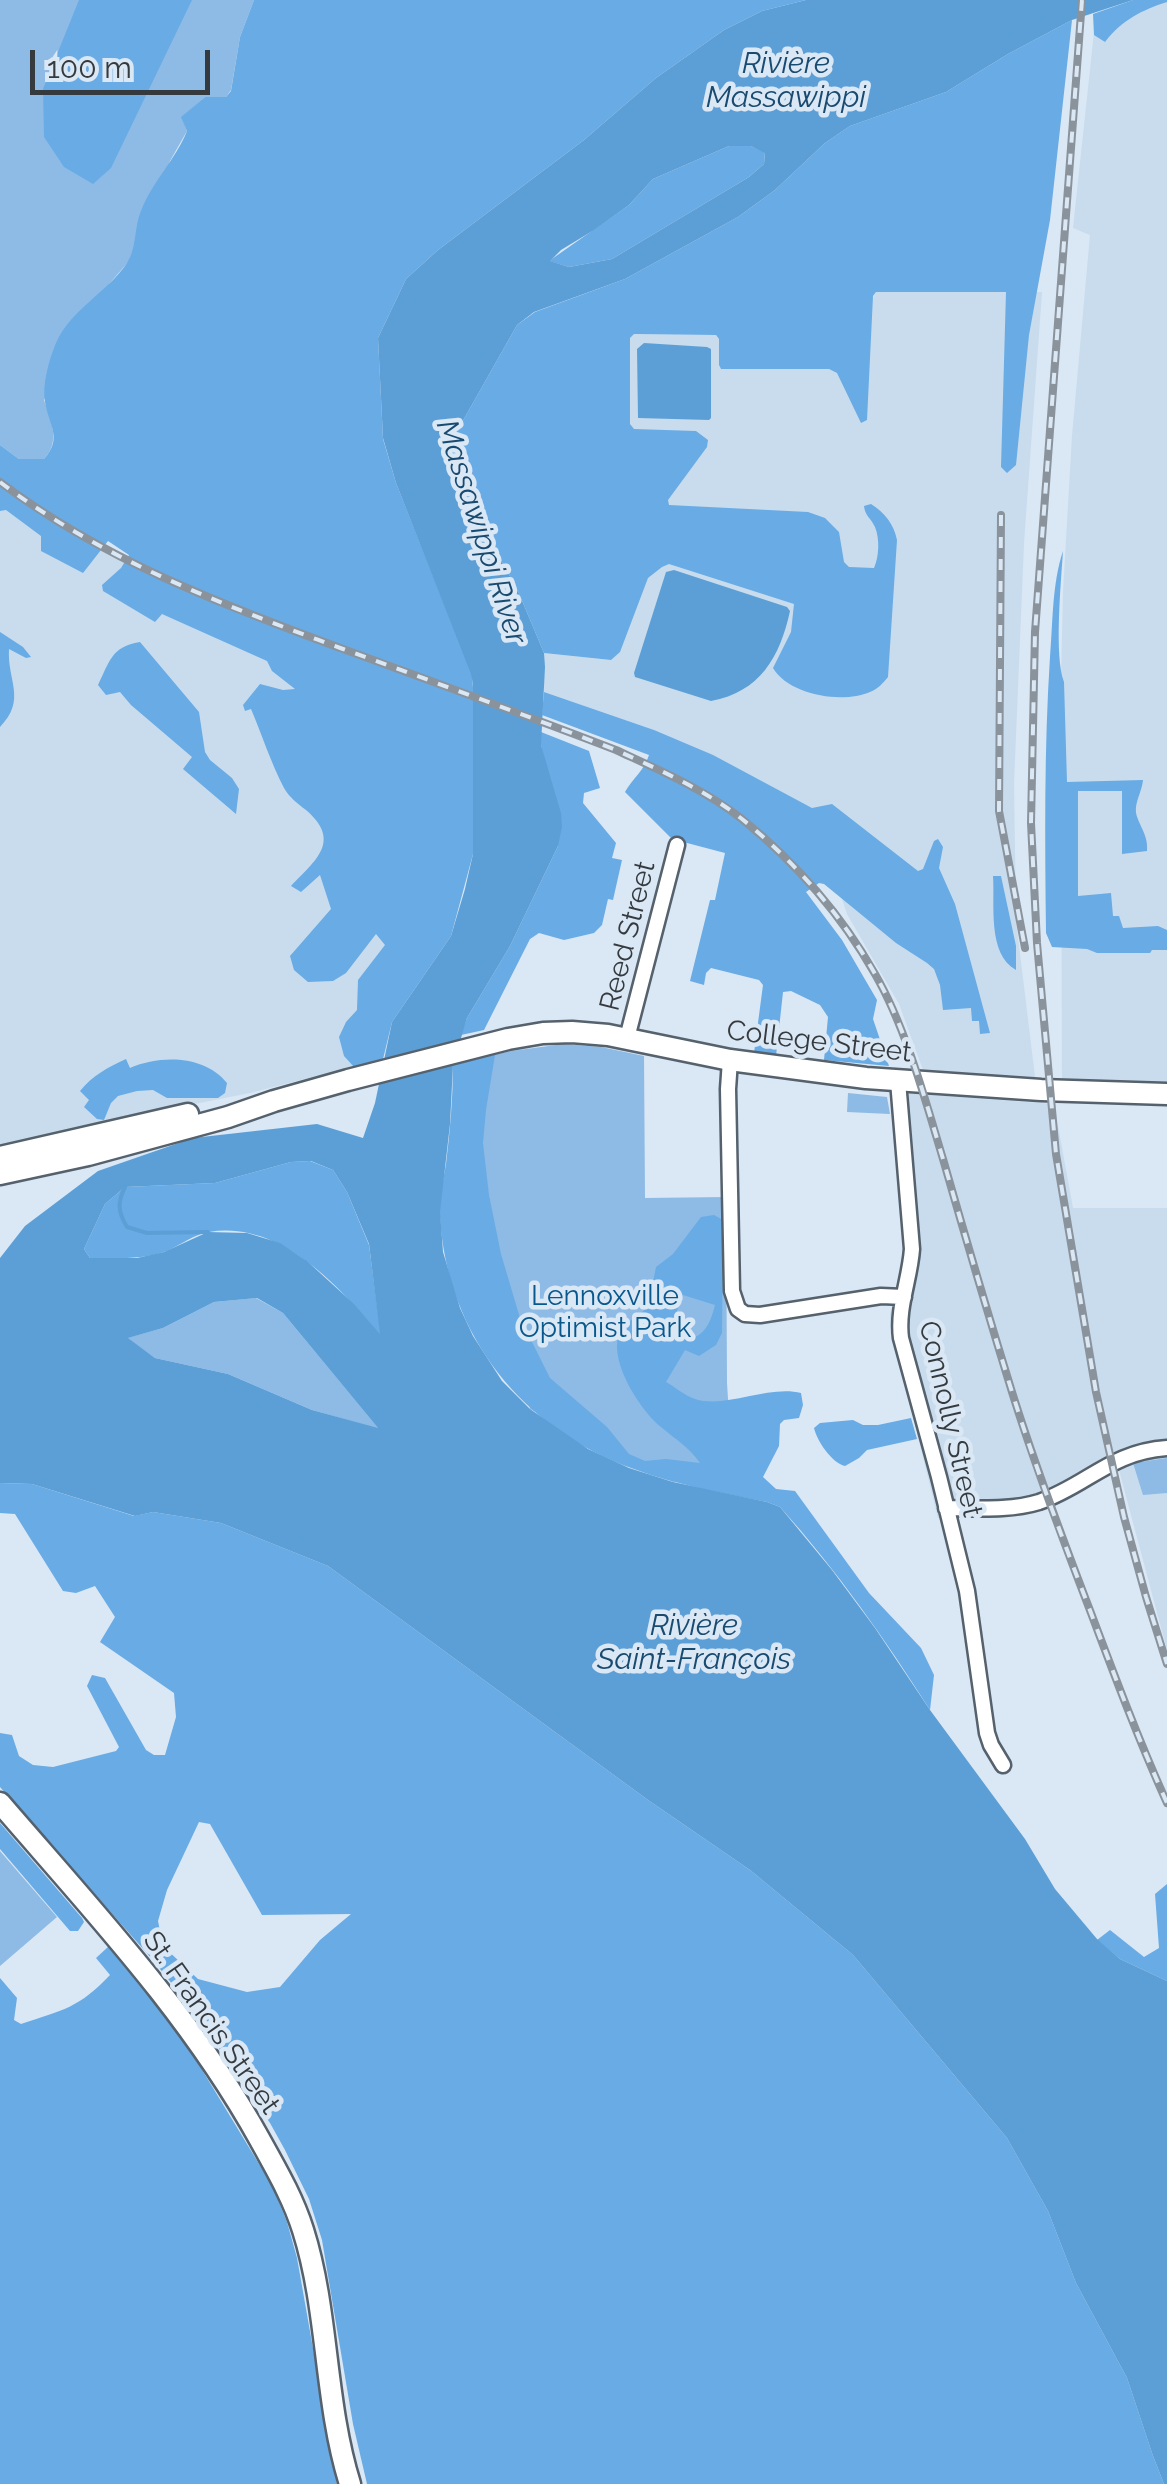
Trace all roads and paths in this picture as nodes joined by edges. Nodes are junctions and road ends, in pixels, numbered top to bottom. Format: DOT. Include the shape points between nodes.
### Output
graph roads {
  1 [pos="677,845"];
  2 [pos="626,1038"];
  3 [pos="730,1060"];
  4 [pos="898,1080"];
  5 [pos="1167,1094"];
  6 [pos="274,1100"];
  7 [pos="0,1157"];
  8 [pos="0,1174"];
  9 [pos="904,1296"];
  10 [pos="1167,1448"];
  11 [pos="946,1508"];
  12 [pos="1003,1765"];
  13 [pos="0,1803"];
  14 [pos="350,2484"];
  1 -- 2 [label="street, Reed Street"];
  2 -- 3 [label="main road, College Street"];
  2 -- 6 [label="main road, College Street" via="543,1033"];
  3 -- 4 [label="main road, College Street"];
  3 -- 9 [label="street" via="732,1291 738,1310 760,1315"];
  4 -- 5 [label="main road, College Street"];
  4 -- 9 [label="street, Connolly Street" via="912,1250"];
  6 -- 7 [label="main road"];
  6 -- 8 [label="main road" via="228,1118"];
  9 -- 11 [label="street, Connolly Street" via="901,1338"];
  10 -- 11 [label="street" via="1132,1453 1030,1504"];
  11 -- 12 [label="street, Connolly Street" via="971,1612 987,1732"];
  13 -- 14 [label="main road, St. Francis Street" via="166,1997 275,2166 313,2264 336,2436"];
}
